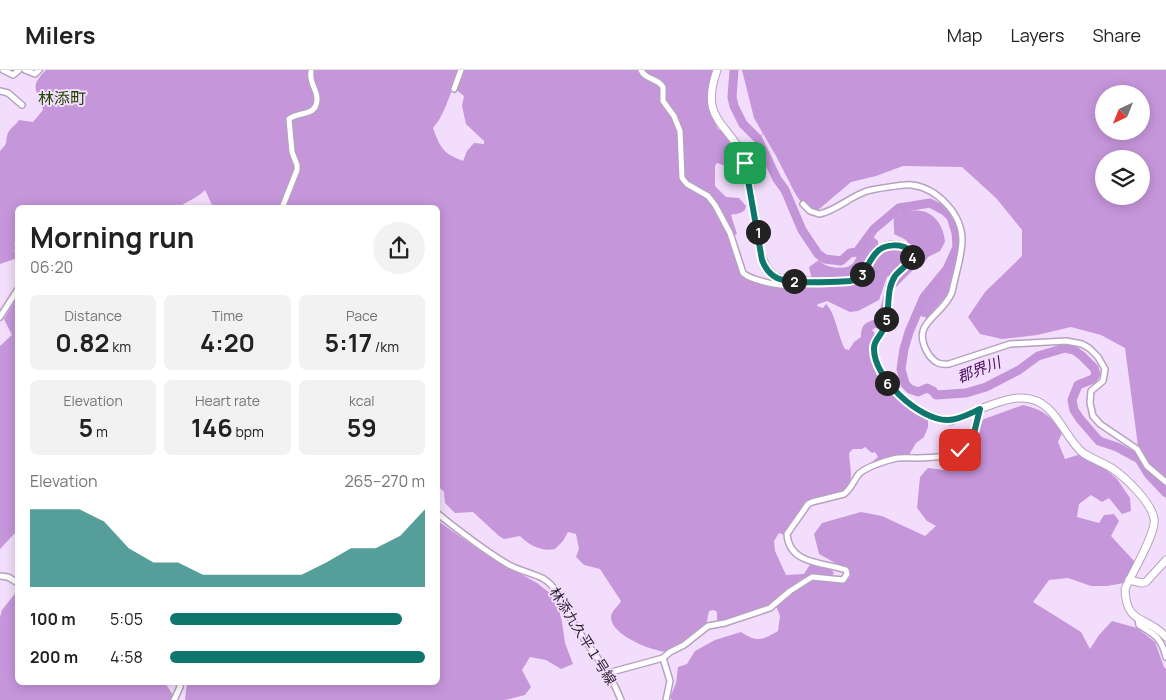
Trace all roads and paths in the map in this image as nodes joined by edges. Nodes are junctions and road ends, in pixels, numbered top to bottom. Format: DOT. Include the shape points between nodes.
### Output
graph roads {
  1 [pos="3,70"];
  2 [pos="19,70"];
  3 [pos="25,70"];
  4 [pos="39,70"];
  5 [pos="461,70"];
  6 [pos="641,70"];
  7 [pos="717,70"];
  8 [pos="310,72"];
  9 [pos="454,89"];
  10 [pos="0,91"];
  11 [pos="22,105"];
  12 [pos="803,204"];
  13 [pos="283,205"];
  14 [pos="808,282"];
  15 [pos="15,294"];
  16 [pos="0,317"];
  17 [pos="980,409"];
  18 [pos="1166,482"];
  19 [pos="440,516"];
  20 [pos="1166,560"];
  21 [pos="0,576"];
  22 [pos="1129,580"];
  23 [pos="15,581"];
  24 [pos="1138,620"];
  25 [pos="1166,637"];
  26 [pos="1166,657"];
  27 [pos="663,658"];
  28 [pos="608,673"];
  29 [pos="180,685"];
  30 [pos="174,700"];
  31 [pos="621,700"];
  32 [pos="666,700"];
  1 -- 2 [label="street" via="13,75"];
  3 -- 4 [label="street" via="35,74"];
  5 -- 9 [label="street"];
  6 -- 14 [label="street" via="645,76 664,86 663,101 680,131 682,178 716,205 730,233 743,273 752,278 793,286"];
  7 -- 14 [label="main road" via="711,92 714,112 745,163 765,267 779,279"];
  8 -- 13 [label="street" via="317,101 311,112 289,119 297,170"];
  10 -- 11 [label="street" via="8,93"];
  12 -- 18 [label="street" via="819,214 872,190 905,184 934,193 955,215 962,240 950,300 930,319 922,333 923,344 932,359 942,365 949,364 1020,343 1066,341 1082,344 1098,357 1105,369 1103,380 1091,392 1092,416 1137,449 1147,466"];
  14 -- 17 [label="main road" via="856,279 880,249 895,245 909,249 911,260 894,277 884,328 874,343 880,371 899,395 933,418 951,420"];
  15 -- 16 [label="street"];
  17 -- 22 [label="main road" via="1007,399 1033,400 1061,422 1075,445 1114,470 1142,497 1155,522"];
  17 -- 27 [label="street" via="974,433 953,455 900,458 879,464 858,475 844,494 812,502 804,508 787,534 794,552 805,560 846,570 843,580 812,576 770,608 708,626"];
  19 -- 28 [label="street, 林添九久平１号線" via="484,550 551,585 570,619"];
  20 -- 22 [label="main road" via="1146,582"];
  21 -- 23 [label="street"];
  22 -- 24 [label="main road" via="1125,589 1127,604"];
  24 -- 25 [label="main road" via="1154,626"];
  24 -- 26 [label="street" via="1139,625 1162,643"];
  27 -- 28 [label="street"];
  27 -- 32 [label="street" via="670,681"];
  28 -- 31 [label="street, 林添九久平１号線"];
  29 -- 30 [label="street"];
}
